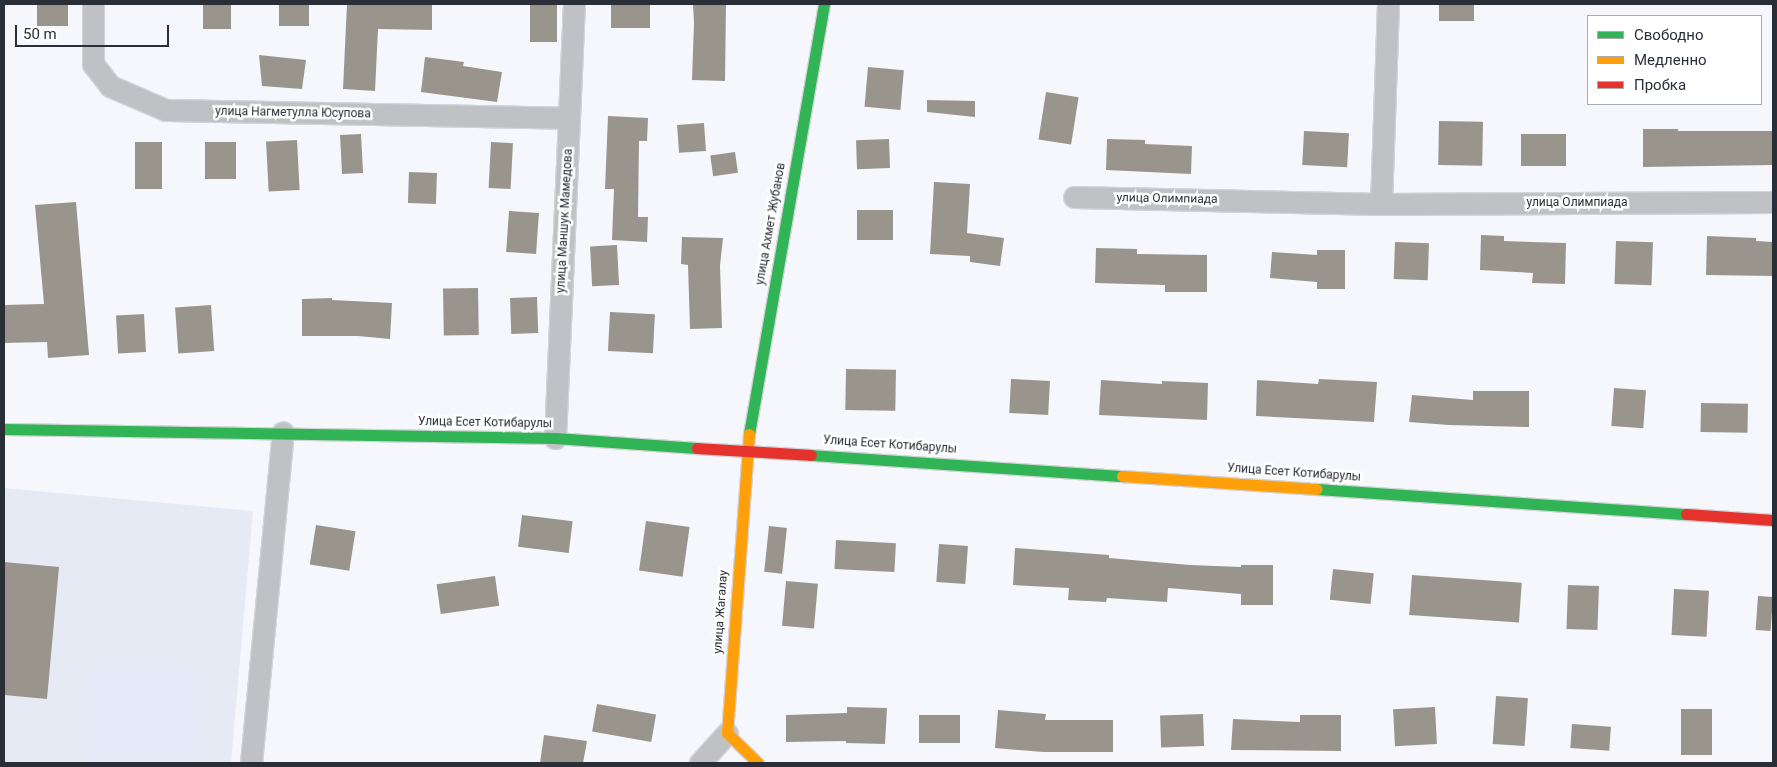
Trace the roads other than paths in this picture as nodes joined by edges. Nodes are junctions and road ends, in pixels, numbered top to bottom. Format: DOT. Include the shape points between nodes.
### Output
graph roads {
  1 [pos="93,4"];
  2 [pos="574,4"];
  3 [pos="824,4"];
  4 [pos="1388,4"];
  5 [pos="569,118"];
  6 [pos="1074,197"];
  7 [pos="1773,202"];
  8 [pos="1381,204"];
  9 [pos="4,429"];
  10 [pos="283,433"];
  11 [pos="555,438"];
  12 [pos="746,449"];
  13 [pos="1773,520"];
  14 [pos="727,733"];
  15 [pos="251,763"];
  16 [pos="700,763"];
  17 [pos="758,763"];
  1 -- 5 [label="street, улица Нагметулла Юсупова" via="94,64 110,86 166,110"];
  2 -- 5 [label="street, улица Маншук Мамедова"];
  3 -- 12 [label="street, улица Ахмет Жубанов"];
  4 -- 8 [label="street"];
  5 -- 11 [label="street, улица Маншук Мамедова"];
  6 -- 8 [label="street, улица Олимпиада"];
  7 -- 8 [label="street, улица Олимпиада"];
  9 -- 10 [label="street, Улица Есет Котибарулы"];
  10 -- 11 [label="street, Улица Есет Котибарулы"];
  10 -- 15 [label="street"];
  11 -- 12 [label="street, Улица Есет Котибарулы"];
  12 -- 13 [label="street, Улица Есет Котибарулы"];
  12 -- 14 [label="street, улица Жагалау"];
  14 -- 16 [label="street"];
  14 -- 17 [label="street"];
}
